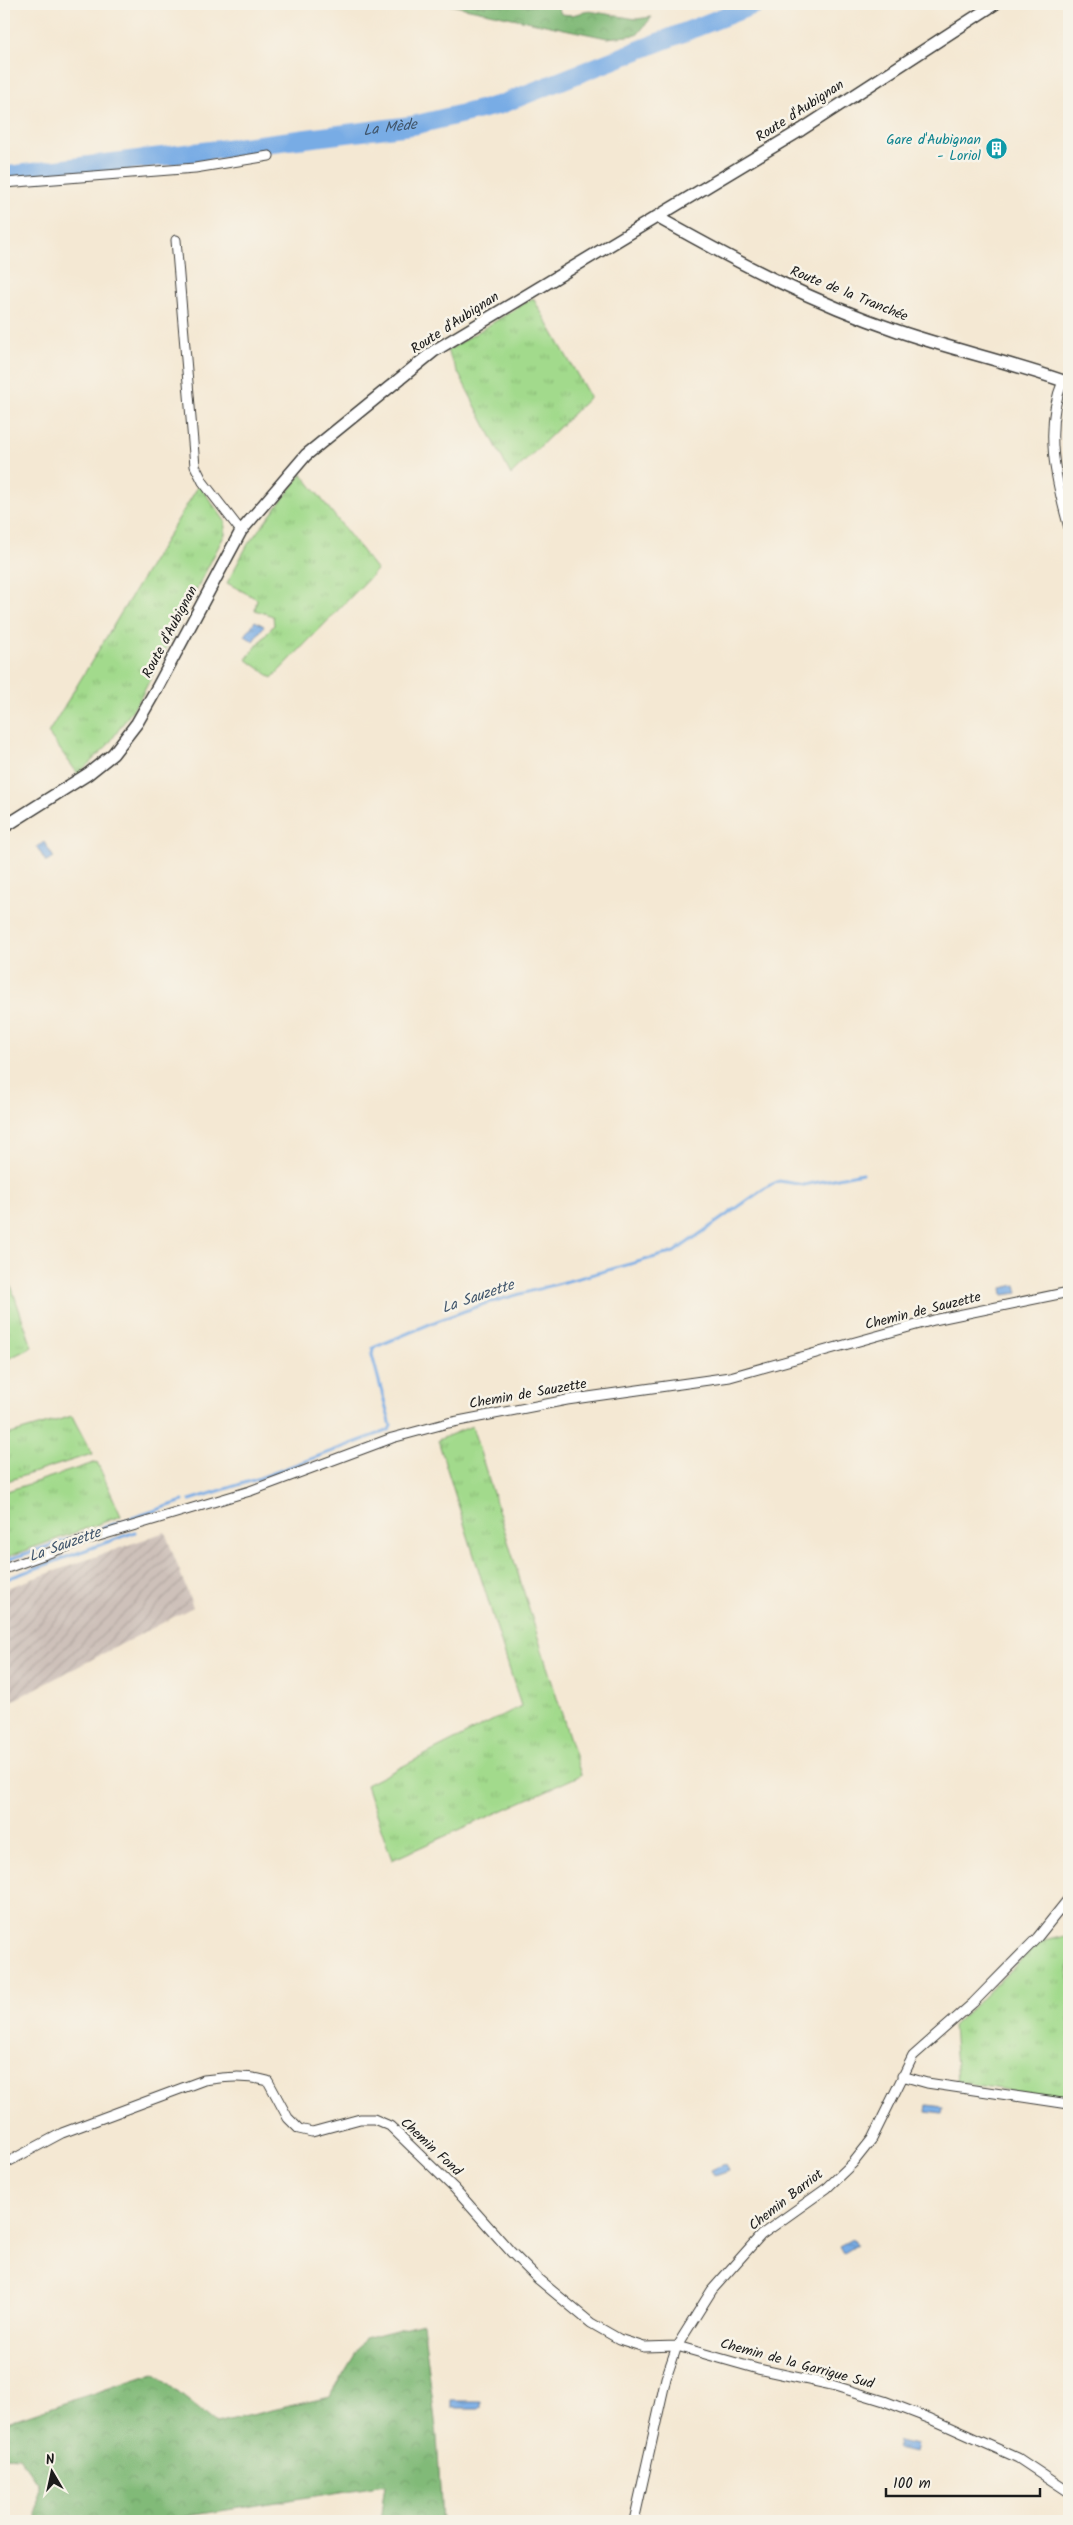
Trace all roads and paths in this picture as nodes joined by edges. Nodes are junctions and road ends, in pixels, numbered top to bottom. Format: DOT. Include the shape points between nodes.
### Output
graph roads {
  1 [pos="995,4"];
  2 [pos="269,156"];
  3 [pos="4,183"];
  4 [pos="657,217"];
  5 [pos="176,240"];
  6 [pos="1066,382"];
  7 [pos="1069,528"];
  8 [pos="241,532"];
  9 [pos="4,827"];
  10 [pos="1069,1292"];
  11 [pos="4,1569"];
  12 [pos="1069,1898"];
  13 [pos="902,2076"];
  14 [pos="1069,2104"];
  15 [pos="4,2164"];
  16 [pos="677,2346"];
  17 [pos="1069,2492"];
  18 [pos="634,2521"];
  1 -- 4 [label="street, Route d'Aubignan" via="801,130"];
  2 -- 3 [label="street" via="195,168"];
  4 -- 6 [label="street, Route de la Tranchée" via="741,265 853,315"];
  4 -- 8 [label="street, Route d'Aubignan" via="434,351 306,455"];
  5 -- 8 [label="street" via="195,466 203,482"];
  6 -- 7 [label="street" via="1052,422 1054,453"];
  8 -- 9 [label="street, Route d'Aubignan" via="137,723 113,754 88,774"];
  10 -- 11 [label="street, Chemin de Sauzette" via="934,1320 730,1377 549,1403 430,1427 250,1491 82,1541"];
  12 -- 13 [label="street, Chemin Barriot" via="1037,1938 914,2056"];
  13 -- 14 [label="street" via="927,2083"];
  13 -- 16 [label="street, Chemin Barriot" via="872,2139 853,2163 827,2188 761,2235 712,2290"];
  15 -- 16 [label="street, Chemin Fond" via="62,2132 204,2080 228,2076 268,2081 288,2118 299,2129 312,2132 360,2119 374,2119 390,2126 455,2188 538,2279 591,2323 619,2339 644,2347"];
  16 -- 17 [label="street, Chemin de la Garrigue Sud" via="884,2401 1018,2458"];
  16 -- 18 [label="street, Chemin Barriot" via="666,2378"];
}
